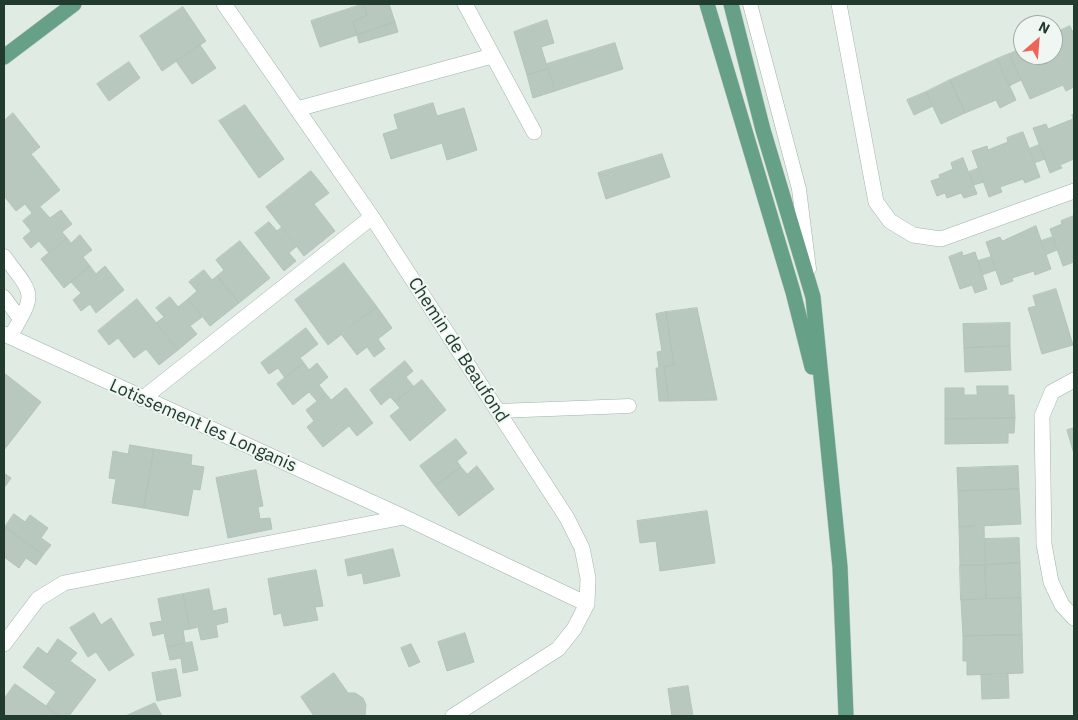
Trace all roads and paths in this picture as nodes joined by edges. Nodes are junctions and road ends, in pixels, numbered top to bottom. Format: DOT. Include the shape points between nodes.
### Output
graph roads {
  1 [pos="74,4"];
  2 [pos="224,4"];
  3 [pos="465,4"];
  4 [pos="707,4"];
  5 [pos="731,4"];
  6 [pos="750,4"];
  7 [pos="839,4"];
  8 [pos="492,56"];
  9 [pos="4,57"];
  10 [pos="297,109"];
  11 [pos="534,132"];
  12 [pos="1074,191"];
  13 [pos="372,217"];
  14 [pos="4,256"];
  15 [pos="4,297"];
  16 [pos="813,297"];
  17 [pos="20,319"];
  18 [pos="7,335"];
  19 [pos="1074,380"];
  20 [pos="142,398"];
  21 [pos="629,406"];
  22 [pos="498,411"];
  23 [pos="824,412"];
  24 [pos="404,517"];
  25 [pos="587,604"];
  26 [pos="1074,618"];
  27 [pos="4,644"];
  28 [pos="453,716"];
  29 [pos="846,716"];
  1 -- 9 [label="main road"];
  2 -- 10 [label="street, Chemin de Beaufond"];
  3 -- 8 [label="street"];
  4 -- 23 [label="main road" via="793,292"];
  5 -- 16 [label="main road" via="763,130"];
  6 -- 16 [label="lane" via="798,189"];
  7 -- 12 [label="street" via="876,202 890,221 913,235 941,239"];
  8 -- 10 [label="street"];
  8 -- 11 [label="street"];
  10 -- 13 [label="street, Chemin de Beaufond"];
  13 -- 20 [label="street"];
  13 -- 22 [label="street, Chemin de Beaufond"];
  14 -- 17 [label="lane" via="26,284 29,294 29,303"];
  15 -- 17 [label="lane"];
  16 -- 23 [label="main road"];
  17 -- 18 [label="lane"];
  18 -- 20 [label="street, Lotissement les Longanis"];
  19 -- 26 [label="street" via="1052,392 1042,416 1044,544 1051,582 1062,605"];
  20 -- 24 [label="street, Lotissement les Longanis"];
  21 -- 22 [label="lane"];
  22 -- 25 [label="street, Chemin de Beaufond" via="567,518 582,548 588,578"];
  23 -- 29 [label="main road" via="840,567"];
  24 -- 25 [label="street, Lotissement les Longanis"];
  24 -- 27 [label="street" via="64,583 38,599"];
  25 -- 28 [label="street" via="574,629 558,649"];
}
